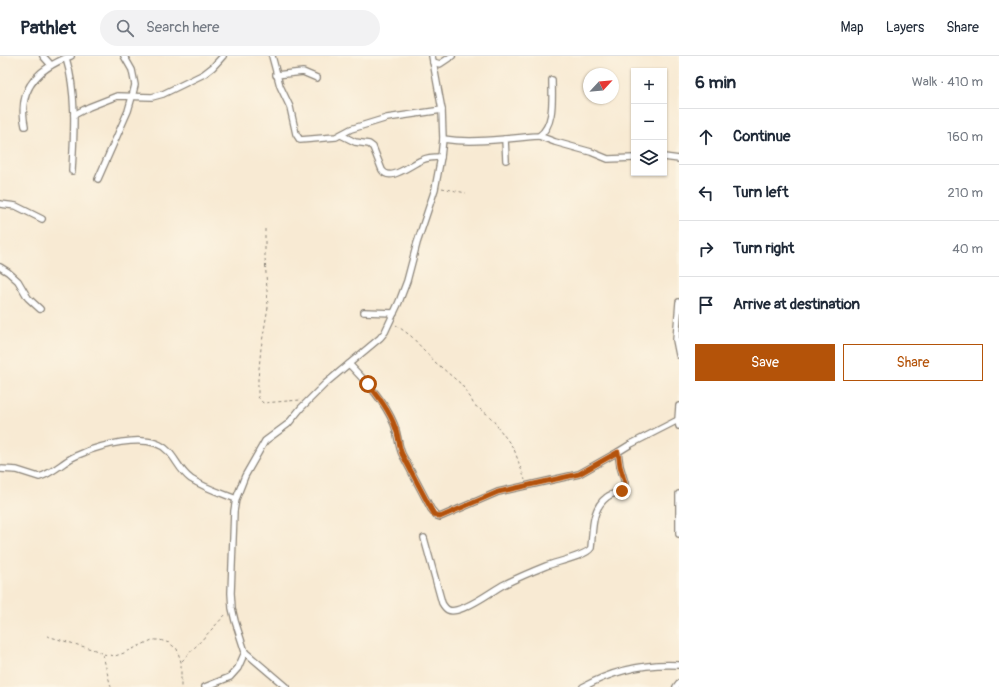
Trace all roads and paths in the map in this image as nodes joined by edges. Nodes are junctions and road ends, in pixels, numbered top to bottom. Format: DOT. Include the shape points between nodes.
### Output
graph roads {
  1 [pos="43,56"];
  2 [pos="124,56"];
  3 [pos="223,56"];
  4 [pos="272,56"];
  5 [pos="452,56"];
  6 [pos="69,57"];
  7 [pos="432,59"];
  8 [pos="51,65"];
  9 [pos="276,75"];
  10 [pos="317,78"];
  11 [pos="552,80"];
  12 [pos="132,97"];
  13 [pos="442,110"];
  14 [pos="74,115"];
  15 [pos="24,126"];
  16 [pos="341,135"];
  17 [pos="539,136"];
  18 [pos="443,139"];
  19 [pos="505,139"];
  20 [pos="441,157"];
  21 [pos="631,158"];
  22 [pos="667,158"];
  23 [pos="506,160"];
  24 [pos="679,160"];
  25 [pos="72,171"];
  26 [pos="98,179"];
  27 [pos="435,186"];
  28 [pos="466,193"];
  29 [pos="0,204"];
  30 [pos="42,219"];
  31 [pos="265,228"];
  32 [pos="0,267"];
  33 [pos="679,302"];
  34 [pos="40,309"];
  35 [pos="364,312"];
  36 [pos="394,312"];
  37 [pos="389,323"];
  38 [pos="679,355"];
  39 [pos="349,364"];
  40 [pos="309,400"];
  41 [pos="679,406"];
  42 [pos="678,423"];
  43 [pos="618,452"];
  44 [pos="0,469"];
  45 [pos="527,486"];
  46 [pos="679,494"];
  47 [pos="236,499"];
  48 [pos="679,534"];
  49 [pos="424,538"];
  50 [pos="232,608"];
  51 [pos="47,636"];
  52 [pos="245,652"];
  53 [pos="103,654"];
  54 [pos="181,662"];
  55 [pos="679,665"];
  56 [pos="679,682"];
  57 [pos="111,687"];
  58 [pos="181,687"];
  59 [pos="206,687"];
  60 [pos="286,687"];
  61 [pos="583,687"];
  62 [pos="676,687"];
  1 -- 8 [label="street"];
  2 -- 12 [label="street" via="132,70 135,85"];
  3 -- 12 [label="street" via="204,74 186,84 152,97"];
  4 -- 9 [label="street"];
  5 -- 7 [label="street" via="440,64"];
  6 -- 8 [label="street"];
  6 -- 14 [label="street"];
  7 -- 13 [label="street"];
  8 -- 15 [label="street" via="42,70 30,84 22,109"];
  9 -- 10 [label="street" via="303,72"];
  9 -- 16 [label="street" via="288,101 297,138 317,139"];
  11 -- 17 [label="street" via="551,116 546,130"];
  12 -- 14 [label="street" via="117,96 104,100"];
  12 -- 26 [label="street"];
  13 -- 16 [label="street" via="387,118"];
  13 -- 18 [label="street"];
  14 -- 25 [label="street"];
  16 -- 20 [label="street" via="355,142 369,144 384,174 389,176 420,160"];
  17 -- 19 [label="street"];
  17 -- 21 [label="street" via="608,159"];
  18 -- 19 [label="street" via="459,142"];
  18 -- 20 [label="street"];
  19 -- 23 [label="street"];
  20 -- 27 [label="street"];
  22 -- 24 [label="street"];
  27 -- 28 [label="path"];
  27 -- 36 [label="street" via="407,281"];
  29 -- 30 [label="street" via="16,206"];
  31 -- 40 [label="path" via="268,307 261,348 258,397 263,403"];
  32 -- 34 [label="street" via="18,281 28,298"];
  33 -- 38 [label="street" via="676,340"];
  35 -- 36 [label="street"];
  36 -- 37 [label="street"];
  37 -- 39 [label="street" via="380,338"];
  37 -- 45 [label="path" via="412,336 435,362 462,384 474,405 488,414 514,449"];
  39 -- 40 [label="street"];
  39 -- 45 [label="street" via="385,406 397,432 402,454 437,516 445,516 490,495"];
  40 -- 47 [label="street" via="288,424 265,441 245,476"];
  41 -- 42 [label="street"];
  42 -- 43 [label="street"];
  43 -- 45 [label="street" via="579,474"];
  43 -- 49 [label="street" via="625,486 622,491 607,497 594,514 591,548 505,584 461,609 448,611 442,604"];
  44 -- 47 [label="street" via="16,470 39,477 90,450 129,441 152,442 170,452 176,463 192,479"];
  46 -- 48 [label="street"];
  47 -- 50 [label="street" via="233,526"];
  50 -- 52 [label="street"];
  50 -- 54 [label="path"];
  51 -- 53 [label="path"];
  52 -- 59 [label="street" via="238,668 230,677"];
  52 -- 60 [label="street"];
  53 -- 54 [label="path" via="119,655 152,640 160,640 174,646"];
  53 -- 57 [label="path"];
  54 -- 58 [label="path"];
  55 -- 61 [label="street" via="626,669"];
  56 -- 62 [label="street"];
}
